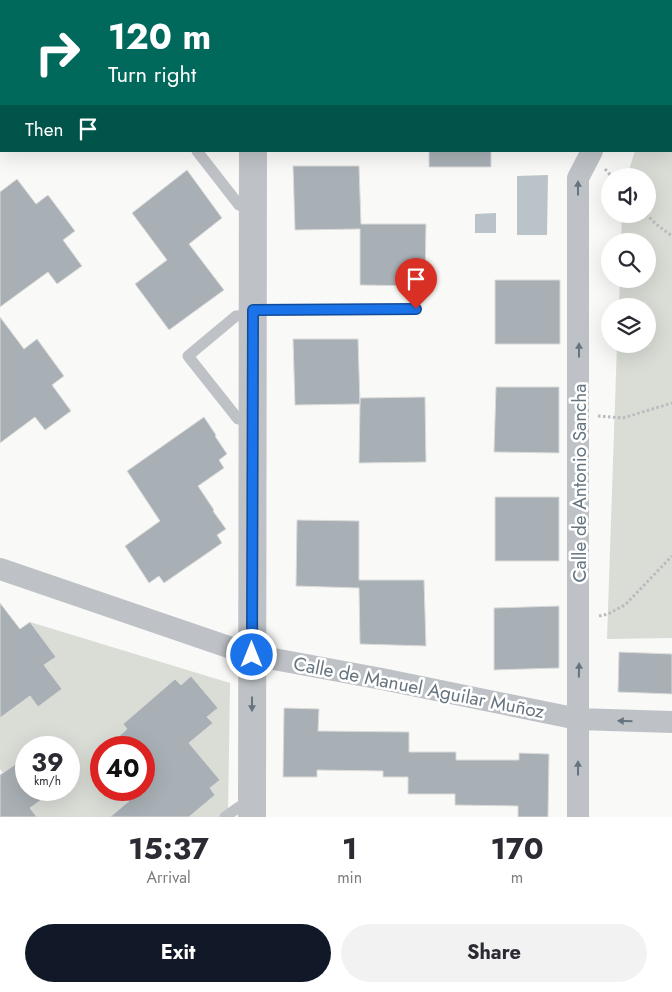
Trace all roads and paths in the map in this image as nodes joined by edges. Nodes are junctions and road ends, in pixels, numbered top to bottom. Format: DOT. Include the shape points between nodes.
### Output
graph roads {
  1 [pos="198,152"];
  2 [pos="253,152"];
  3 [pos="591,152"];
  4 [pos="253,210"];
  5 [pos="655,223"];
  6 [pos="672,236"];
  7 [pos="416,309"];
  8 [pos="253,312"];
  9 [pos="672,403"];
  10 [pos="579,414"];
  11 [pos="253,419"];
  12 [pos="672,556"];
  13 [pos="0,569"];
  14 [pos="579,619"];
  15 [pos="252,655"];
  16 [pos="578,719"];
  17 [pos="672,722"];
  18 [pos="252,812"];
  19 [pos="225,817"];
  20 [pos="578,817"];
  1 -- 4 [label="lane" via="239,205"];
  2 -- 4 [label="street"];
  10 -- 3 [label="street, Calle de Antonio Sancha, one-way" via="578,178"];
  4 -- 8 [label="street"];
  5 -- 6 [label="path"];
  7 -- 8 [label="lane"];
  8 -- 11 [label="street"];
  8 -- 11 [label="lane" via="236,316 188,356 238,419"];
  9 -- 10 [label="path" via="623,418"];
  10 -- 14 [label="street, Calle de Antonio Sancha"];
  11 -- 15 [label="street"];
  12 -- 14 [label="path" via="625,605 608,614"];
  13 -- 15 [label="street, Calle de Manuel Aguilar Muñoz"];
  16 -- 14 [label="street, Calle de Antonio Sancha, one-way"];
  15 -- 16 [label="street, Calle de Manuel Aguilar Muñoz"];
  15 -- 18 [label="street, one-way"];
  17 -- 16 [label="street, Calle de Manuel Aguilar Muñoz, one-way"];
  20 -- 16 [label="street, Calle de Antonio Sancha, one-way"];
  18 -- 19 [label="lane" via="239,807"];
}
